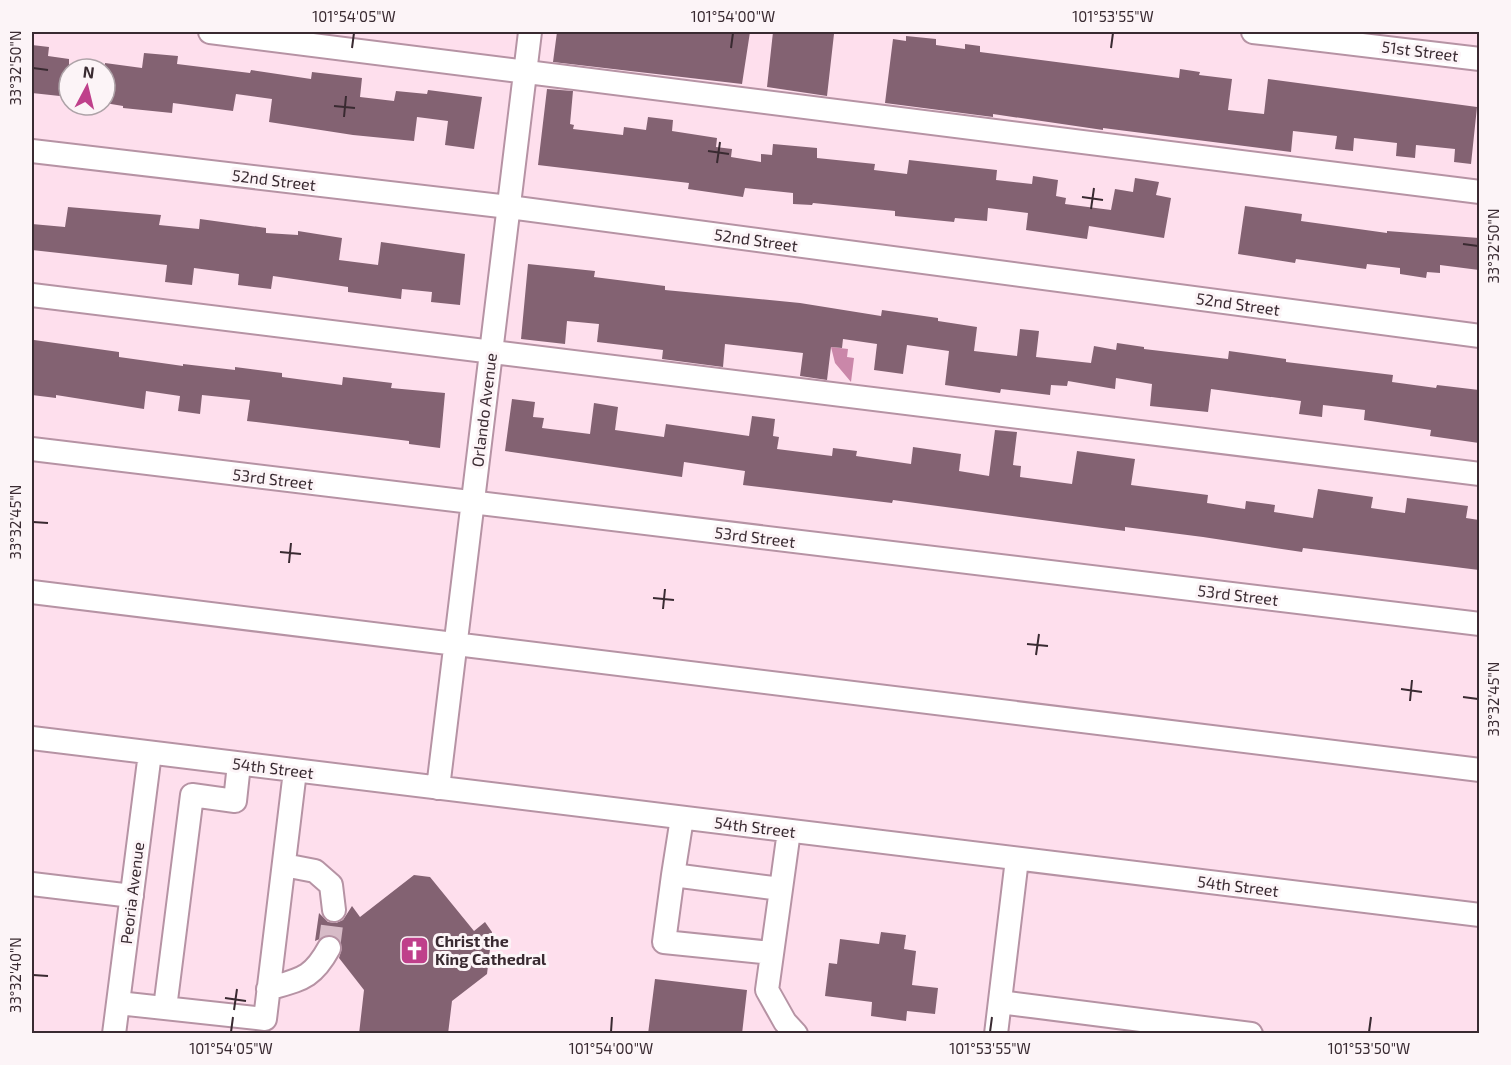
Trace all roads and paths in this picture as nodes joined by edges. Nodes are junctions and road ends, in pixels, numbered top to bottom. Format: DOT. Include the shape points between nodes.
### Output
graph roads {
  1 [pos="210,32"];
  2 [pos="530,32"];
  3 [pos="1253,32"];
  4 [pos="1479,59"];
  5 [pos="525,70"];
  6 [pos="32,151"];
  7 [pos="1479,192"];
  8 [pos="509,207"];
  9 [pos="32,295"];
  10 [pos="1479,336"];
  11 [pos="491,350"];
  12 [pos="32,450"];
  13 [pos="1479,474"];
  14 [pos="472,504"];
  15 [pos="32,592"];
  16 [pos="1479,624"];
  17 [pos="455,643"];
  18 [pos="32,738"];
  19 [pos="150,753"];
  20 [pos="239,764"];
  21 [pos="1479,770"];
  22 [pos="295,771"];
  23 [pos="438,788"];
  24 [pos="682,818"];
  25 [pos="789,831"];
  26 [pos="1017,859"];
  27 [pos="284,865"];
  28 [pos="673,876"];
  29 [pos="32,884"];
  30 [pos="781,889"];
  31 [pos="132,896"];
  32 [pos="334,910"];
  33 [pos="1479,915"];
  34 [pos="329,948"];
  35 [pos="772,952"];
  36 [pos="268,989"];
  37 [pos="1000,1002"];
  38 [pos="118,1003"];
  39 [pos="165,1008"];
  40 [pos="256,1023"];
  41 [pos="114,1034"];
  42 [pos="796,1034"];
  43 [pos="996,1034"];
  44 [pos="1251,1034"];
  1 -- 5 [label="street"];
  2 -- 5 [label="street, Orlando Avenue"];
  3 -- 4 [label="street, 51st Street"];
  5 -- 7 [label="street"];
  5 -- 8 [label="street, Orlando Avenue"];
  6 -- 8 [label="street, 52nd Street"];
  8 -- 10 [label="street, 52nd Street"];
  8 -- 11 [label="street, Orlando Avenue"];
  9 -- 11 [label="street"];
  11 -- 13 [label="street"];
  11 -- 14 [label="street, Orlando Avenue"];
  12 -- 14 [label="street, 53rd Street"];
  14 -- 16 [label="street, 53rd Street"];
  14 -- 17 [label="street, Orlando Avenue"];
  15 -- 17 [label="street"];
  17 -- 21 [label="street"];
  17 -- 23 [label="street, Orlando Avenue"];
  18 -- 19 [label="street, 54th Street"];
  19 -- 20 [label="street, 54th Street"];
  19 -- 31 [label="street, Peoria Avenue"];
  20 -- 22 [label="street, 54th Street"];
  20 -- 39 [label="street" via="235,801 192,795"];
  22 -- 23 [label="street, 54th Street"];
  22 -- 27 [label="street"];
  23 -- 24 [label="street, 54th Street"];
  24 -- 25 [label="street, 54th Street"];
  24 -- 28 [label="street"];
  25 -- 26 [label="street, 54th Street"];
  25 -- 30 [label="street"];
  26 -- 33 [label="street, 54th Street"];
  26 -- 37 [label="street"];
  27 -- 32 [label="street" via="315,871 331,885"];
  27 -- 36 [label="street"];
  28 -- 30 [label="street"];
  28 -- 35 [label="street" via="664,942"];
  29 -- 31 [label="street"];
  30 -- 35 [label="street"];
  31 -- 38 [label="street, Peoria Avenue"];
  34 -- 36 [label="street" via="318,969 300,980"];
  35 -- 42 [label="street" via="767,990"];
  36 -- 40 [label="street"];
  37 -- 43 [label="street"];
  37 -- 44 [label="street"];
  38 -- 39 [label="street"];
  38 -- 41 [label="street, Peoria Avenue"];
  39 -- 40 [label="street"];
}
